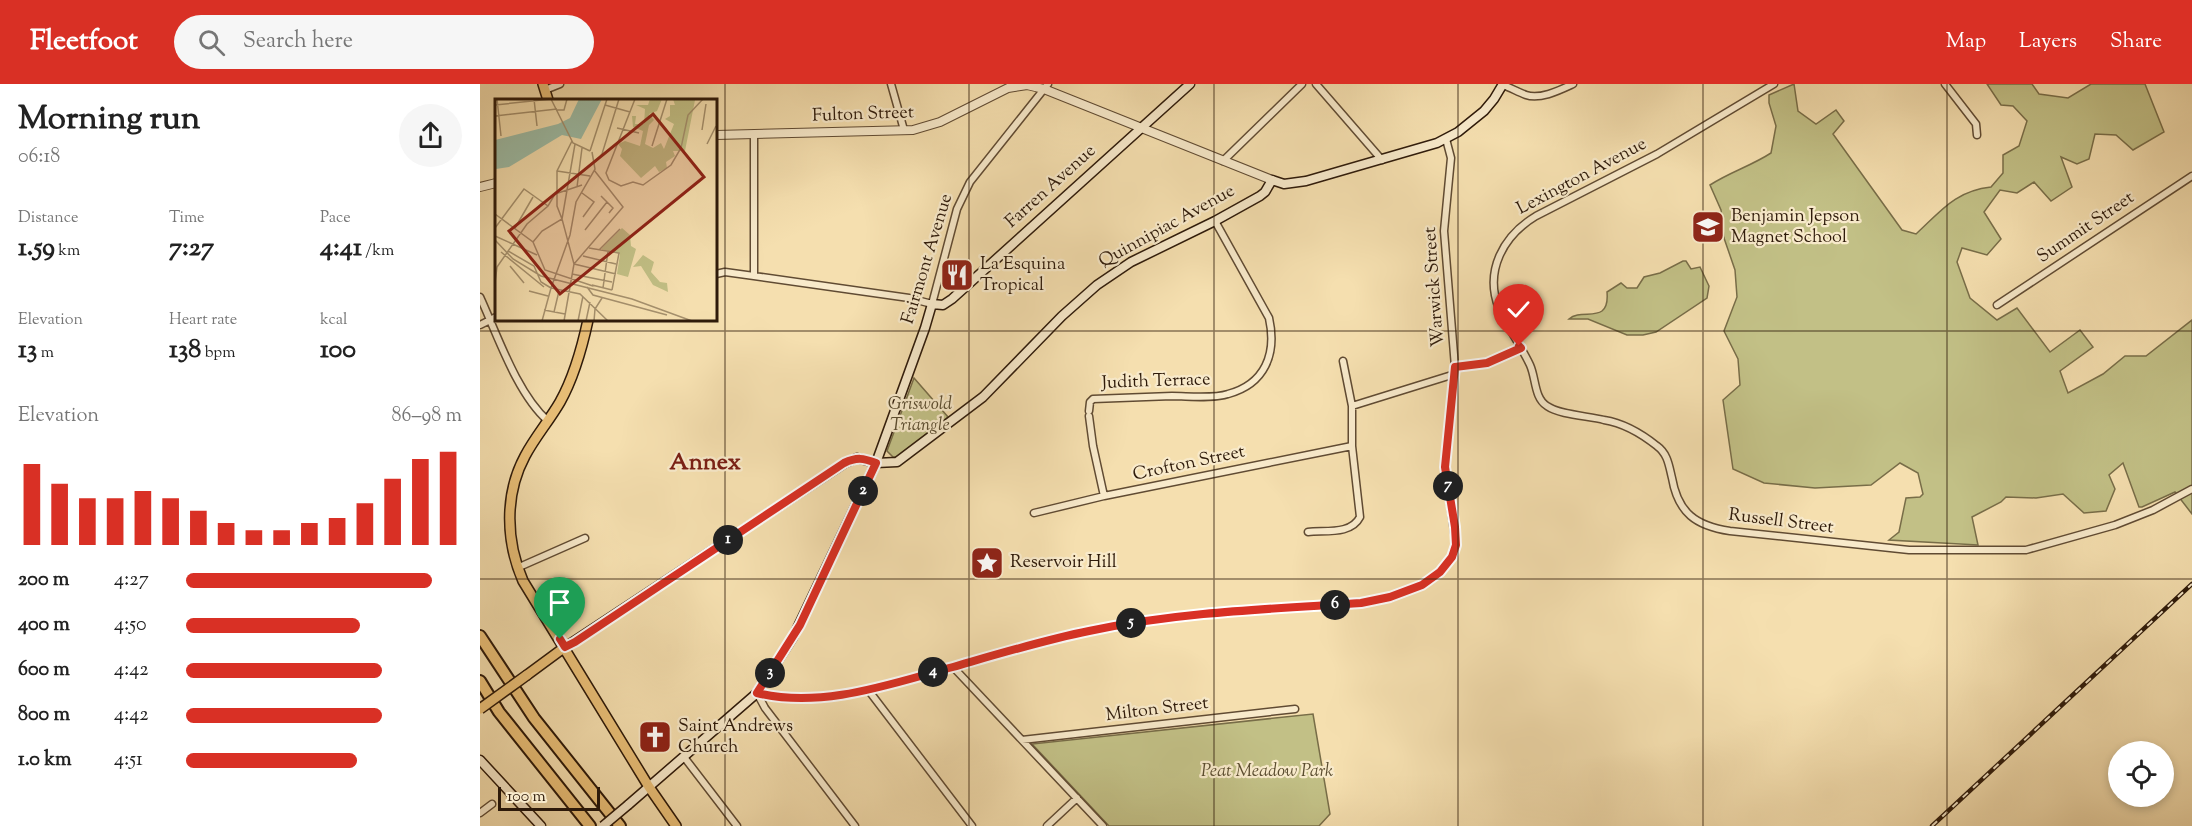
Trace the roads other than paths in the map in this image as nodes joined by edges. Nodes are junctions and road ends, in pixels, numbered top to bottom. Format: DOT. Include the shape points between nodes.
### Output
graph roads {
  1 [pos="560,84"];
  2 [pos="891,84"];
  3 [pos="1190,84"];
  4 [pos="1302,84"];
  5 [pos="1316,84"];
  6 [pos="1503,84"];
  7 [pos="1573,84"];
  8 [pos="1774,84"];
  9 [pos="1945,84"];
  10 [pos="544,87"];
  11 [pos="1046,87"];
  12 [pos="1141,128"];
  13 [pos="904,130"];
  14 [pos="754,134"];
  15 [pos="717,135"];
  16 [pos="1977,135"];
  17 [pos="1446,139"];
  18 [pos="1382,160"];
  19 [pos="1222,161"];
  20 [pos="2192,176"];
  21 [pos="1272,180"];
  22 [pos="495,183"];
  23 [pos="480,187"];
  24 [pos="1215,221"];
  25 [pos="717,274"];
  26 [pos="754,276"];
  27 [pos="480,297"];
  28 [pos="932,304"];
  29 [pos="1997,305"];
  30 [pos="494,318"];
  31 [pos="495,321"];
  32 [pos="588,321"];
  33 [pos="480,325"];
  34 [pos="1521,348"];
  35 [pos="1343,361"];
  36 [pos="1455,370"];
  37 [pos="1352,406"];
  38 [pos="548,421"];
  39 [pos="1352,446"];
  40 [pos="876,463"];
  41 [pos="2192,489"];
  42 [pos="1104,496"];
  43 [pos="1034,513"];
  44 [pos="1308,532"];
  45 [pos="585,538"];
  46 [pos="518,568"];
  47 [pos="480,636"];
  48 [pos="565,647"];
  49 [pos="953,667"];
  50 [pos="480,681"];
  51 [pos="869,691"];
  52 [pos="757,693"];
  53 [pos="480,709"];
  54 [pos="1295,709"];
  55 [pos="1022,740"];
  56 [pos="684,757"];
  57 [pos="480,760"];
  58 [pos="649,787"];
  59 [pos="1077,798"];
  60 [pos="492,804"];
  61 [pos="480,813"];
  62 [pos="541,826"];
  63 [pos="590,826"];
  64 [pos="603,826"];
  65 [pos="620,826"];
  66 [pos="676,826"];
  67 [pos="737,826"];
  68 [pos="855,826"];
  69 [pos="972,826"];
  70 [pos="1047,826"];
  71 [pos="1103,826"];
  1 -- 10 [label="street"];
  2 -- 13 [label="street"];
  3 -- 12 [label="main road, Farren Avenue"];
  4 -- 19 [label="street"];
  5 -- 18 [label="street"];
  6 -- 7 [label="street" via="1532,96"];
  6 -- 17 [label="main road" via="1484,111"];
  8 -- 34 [label="street, Lexington Avenue" via="1657,154 1536,216 1516,231 1497,261 1494,290 1500,310"];
  9 -- 16 [label="street" via="1976,124"];
  11 -- 12 [label="street, Fulton Street"];
  11 -- 13 [label="street, Fulton Street" via="1008,88 940,122"];
  11 -- 28 [label="street, Fairmont Avenue" via="970,182 957,209"];
  12 -- 19 [label="street, Fulton Street"];
  12 -- 28 [label="main road, Farren Avenue" via="952,300 943,305"];
  13 -- 14 [label="street, Fulton Street"];
  14 -- 15 [label="street, Fulton Street"];
  14 -- 26 [label="street"];
  17 -- 18 [label="main road"];
  17 -- 36 [label="street, Warwick Street" via="1451,158 1444,231"];
  18 -- 21 [label="main road" via="1306,181 1284,184"];
  19 -- 21 [label="street, Fulton Street"];
  20 -- 29 [label="street, Summit Street"];
  21 -- 24 [label="main road, Quinnipiac Avenue" via="1260,196"];
  22 -- 23 [label="street"];
  24 -- 40 [label="main road, Quinnipiac Avenue" via="1131,262 1097,285 983,397 897,462"];
  24 -- 42 [label="street, Judith Terrace" via="1269,318 1272,351 1253,382 1227,395 1093,399 1089,413"];
  25 -- 26 [label="street"];
  26 -- 28 [label="street"];
  27 -- 30 [label="street"];
  28 -- 40 [label="main road, Fairmont Avenue"];
  30 -- 33 [label="street"];
  31 -- 38 [label="street" via="526,397"];
  32 -- 38 [label="main road" via="570,381"];
  34 -- 36 [label="street" via="1487,363"];
  34 -- 41 [label="street, Russell Street" via="1544,404 1557,411 1620,424 1655,444 1665,455 1679,503 1694,520 1709,528 1909,550 2013,551 2046,546 2115,525"];
  35 -- 37 [label="street"];
  36 -- 37 [label="street"];
  36 -- 49 [label="street, Warwick Street" via="1445,467 1456,545 1440,572 1422,585 1361,603 1157,619 1089,631"];
  37 -- 39 [label="street"];
  38 -- 46 [label="main road" via="524,459 511,500 511,540"];
  39 -- 42 [label="street, Crofton Street"];
  39 -- 44 [label="street" via="1360,517 1350,528"];
  40 -- 48 [label="main road, Quinnipiac Avenue" via="857,458 844,463"];
  40 -- 52 [label="main road, Fairmont Avenue" via="800,625"];
  42 -- 43 [label="street, Crofton Street"];
  45 -- 46 [label="street"];
  46 -- 48 [label="main road"];
  47 -- 65 [label="highway" via="544,732"];
  48 -- 53 [label="main road, bridge"];
  48 -- 58 [label="main road"];
  49 -- 51 [label="street"];
  49 -- 55 [label="street"];
  50 -- 63 [label="highway" via="499,712"];
  51 -- 52 [label="street" via="787,698"];
  51 -- 69 [label="street"];
  52 -- 56 [label="main road, Fairmont Avenue"];
  52 -- 68 [label="street"];
  54 -- 55 [label="street, Milton Street"];
  55 -- 59 [label="street"];
  56 -- 58 [label="main road, Fairmont Avenue"];
  56 -- 67 [label="street"];
  57 -- 62 [label="main road"];
  58 -- 64 [label="main road, Fairmont Avenue, bridge"];
  58 -- 66 [label="main road"];
  59 -- 70 [label="street"];
  59 -- 71 [label="street"];
  60 -- 61 [label="street"];
}
